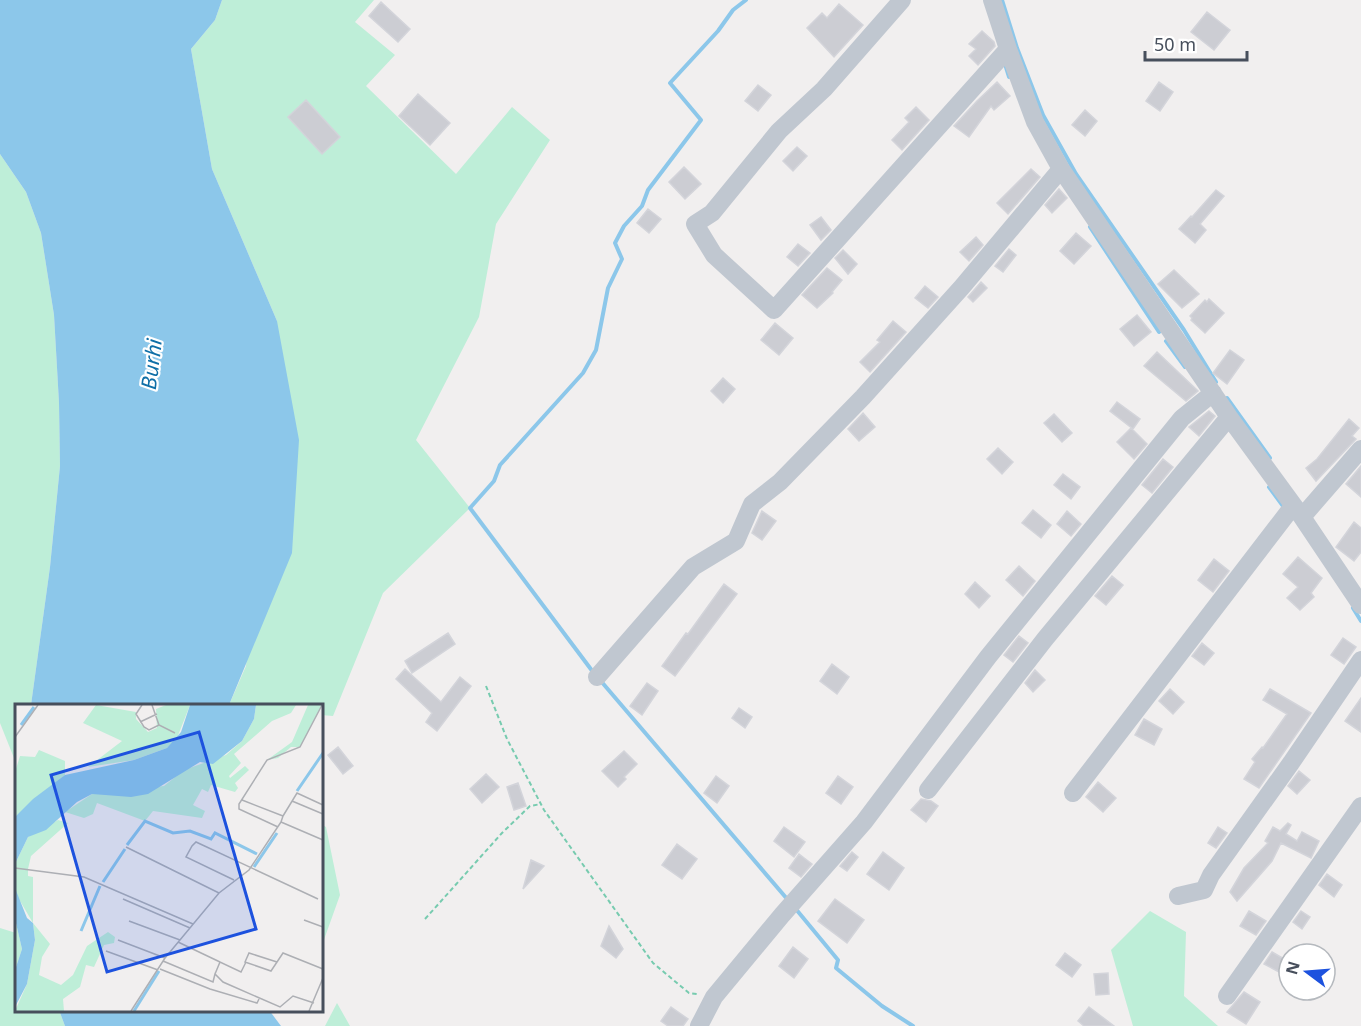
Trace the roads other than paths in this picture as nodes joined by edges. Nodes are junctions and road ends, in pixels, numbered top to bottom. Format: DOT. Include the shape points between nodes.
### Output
graph roads {
  1 [pos="902,0"];
  2 [pos="992,0"];
  3 [pos="1008,49"];
  4 [pos="1061,169"];
  5 [pos="1213,393"];
  6 [pos="1229,417"];
  7 [pos="1361,449"];
  8 [pos="1298,512"];
  9 [pos="1361,605"];
  10 [pos="1361,660"];
  11 [pos="597,677"];
  12 [pos="928,790"];
  13 [pos="1073,793"];
  14 [pos="1361,806"];
  15 [pos="1178,896"];
  16 [pos="1227,996"];
  17 [pos="699,1026"];
  1 -- 3 [label="street" via="824,89 779,131 712,213 695,224 714,255 774,310"];
  2 -- 3 [label="street"];
  3 -- 4 [label="street" via="1035,122"];
  4 -- 5 [label="street"];
  4 -- 11 [label="street" via="863,397 780,482 752,504 736,541 693,567"];
  5 -- 6 [label="street"];
  5 -- 17 [label="street" via="1182,418 988,657 864,822 714,998"];
  6 -- 8 [label="street"];
  6 -- 12 [label="street" via="1045,639"];
  7 -- 8 [label="street"];
  8 -- 9 [label="street"];
  8 -- 13 [label="street"];
  10 -- 15 [label="street" via="1210,875 1204,890"];
  14 -- 16 [label="street"];
}
